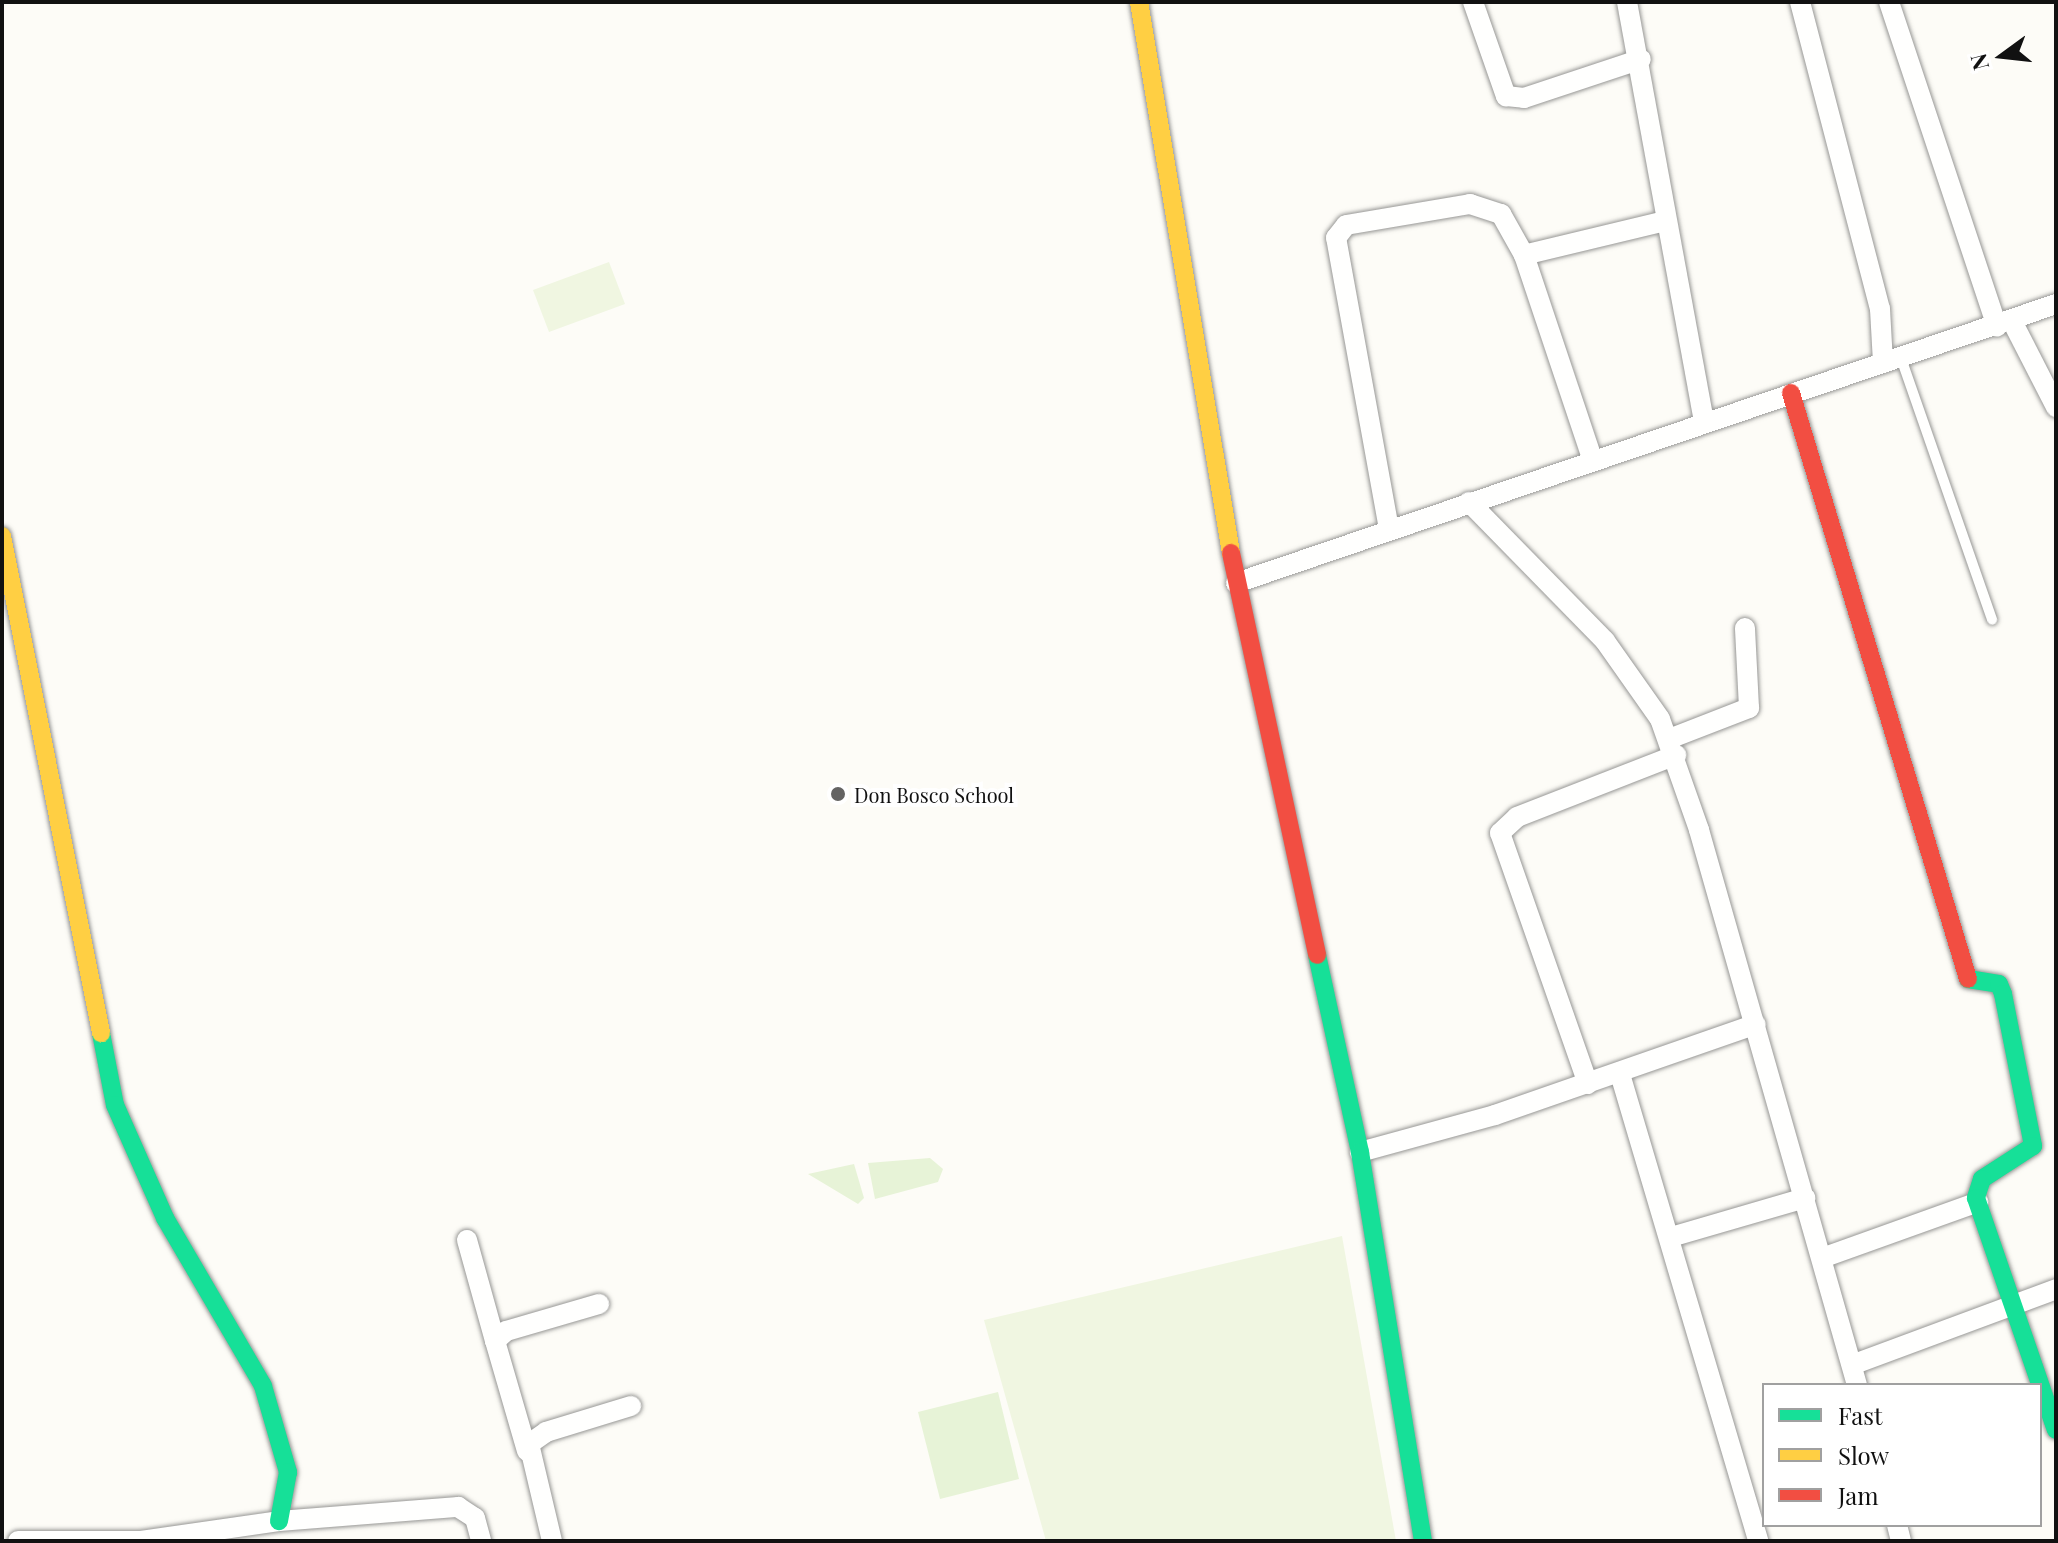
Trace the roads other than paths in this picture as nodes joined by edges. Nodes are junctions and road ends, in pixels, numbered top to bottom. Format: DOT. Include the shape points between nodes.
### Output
graph roads {
  1 [pos="1139,2"];
  2 [pos="1473,2"];
  3 [pos="1627,2"];
  4 [pos="1800,2"];
  5 [pos="1889,2"];
  6 [pos="1641,59"];
  7 [pos="1666,221"];
  8 [pos="1524,255"];
  9 [pos="2056,304"];
  10 [pos="2004,324"];
  11 [pos="1892,360"];
  12 [pos="1786,394"];
  13 [pos="2056,407"];
  14 [pos="1704,420"];
  15 [pos="1592,458"];
  16 [pos="1469,502"];
  17 [pos="1808,503"];
  18 [pos="1389,529"];
  19 [pos="2,536"];
  20 [pos="1236,583"];
  21 [pos="1992,620"];
  22 [pos="1745,628"];
  23 [pos="1672,747"];
  24 [pos="1756,1024"];
  25 [pos="1620,1074"];
  26 [pos="1588,1084"];
  27 [pos="1360,1152"];
  28 [pos="1805,1198"];
  29 [pos="1978,1202"];
  30 [pos="1671,1237"];
  31 [pos="467,1240"];
  32 [pos="1822,1258"];
  33 [pos="2056,1289"];
  34 [pos="599,1304"];
  35 [pos="2012,1304"];
  36 [pos="495,1341"];
  37 [pos="1854,1375"];
  38 [pos="2040,1383"];
  39 [pos="2042,1390"];
  40 [pos="631,1406"];
  41 [pos="2056,1430"];
  42 [pos="527,1451"];
  43 [pos="279,1521"];
  44 [pos="344,1531"];
  45 [pos="18,1541"];
  46 [pos="141,1541"];
  47 [pos="481,1541"];
  48 [pos="552,1541"];
  49 [pos="1423,1541"];
  50 [pos="1758,1541"];
  1 -- 20 [label="street"];
  2 -- 6 [label="street" via="1506,96 1524,98"];
  3 -- 6 [label="street"];
  4 -- 11 [label="street"];
  5 -- 10 [label="street"];
  6 -- 7 [label="street"];
  7 -- 8 [label="street"];
  7 -- 14 [label="street"];
  8 -- 15 [label="street"];
  8 -- 18 [label="street" via="1501,214 1484,205 1433,208 1337,232"];
  9 -- 10 [label="street"];
  10 -- 11 [label="street"];
  10 -- 13 [label="street"];
  11 -- 12 [label="street"];
  11 -- 21 [label="lane"];
  12 -- 14 [label="street"];
  12 -- 17 [label="street"];
  12 -- 29 [label="street" via="1962,978 1999,984 2003,994 2033,1146 1982,1179"];
  14 -- 15 [label="street"];
  15 -- 16 [label="street"];
  16 -- 18 [label="street"];
  16 -- 23 [label="street" via="1605,641 1641,686"];
  18 -- 20 [label="street"];
  19 -- 43 [label="street" via="115,1105 165,1218 263,1386 288,1472"];
  20 -- 27 [label="street"];
  22 -- 23 [label="street" via="1749,708"];
  23 -- 24 [label="street"];
  23 -- 26 [label="street" via="1517,817 1500,833"];
  24 -- 25 [label="street"];
  24 -- 28 [label="street"];
  25 -- 26 [label="street"];
  25 -- 30 [label="street"];
  26 -- 27 [label="street"];
  27 -- 49 [label="street"];
  28 -- 30 [label="street"];
  28 -- 32 [label="street"];
  29 -- 32 [label="street"];
  29 -- 35 [label="street"];
  30 -- 50 [label="street"];
  31 -- 36 [label="street"];
  32 -- 37 [label="street"];
  33 -- 35 [label="street"];
  34 -- 36 [label="street" via="514,1328"];
  35 -- 37 [label="street"];
  35 -- 38 [label="street"];
  36 -- 42 [label="street"];
  39 -- 41 [label="street"];
  40 -- 42 [label="street" via="546,1432"];
  42 -- 48 [label="street"];
  43 -- 44 [label="street"];
  43 -- 46 [label="street"];
  44 -- 47 [label="street" via="458,1507 475,1518"];
  45 -- 46 [label="street"];
}
